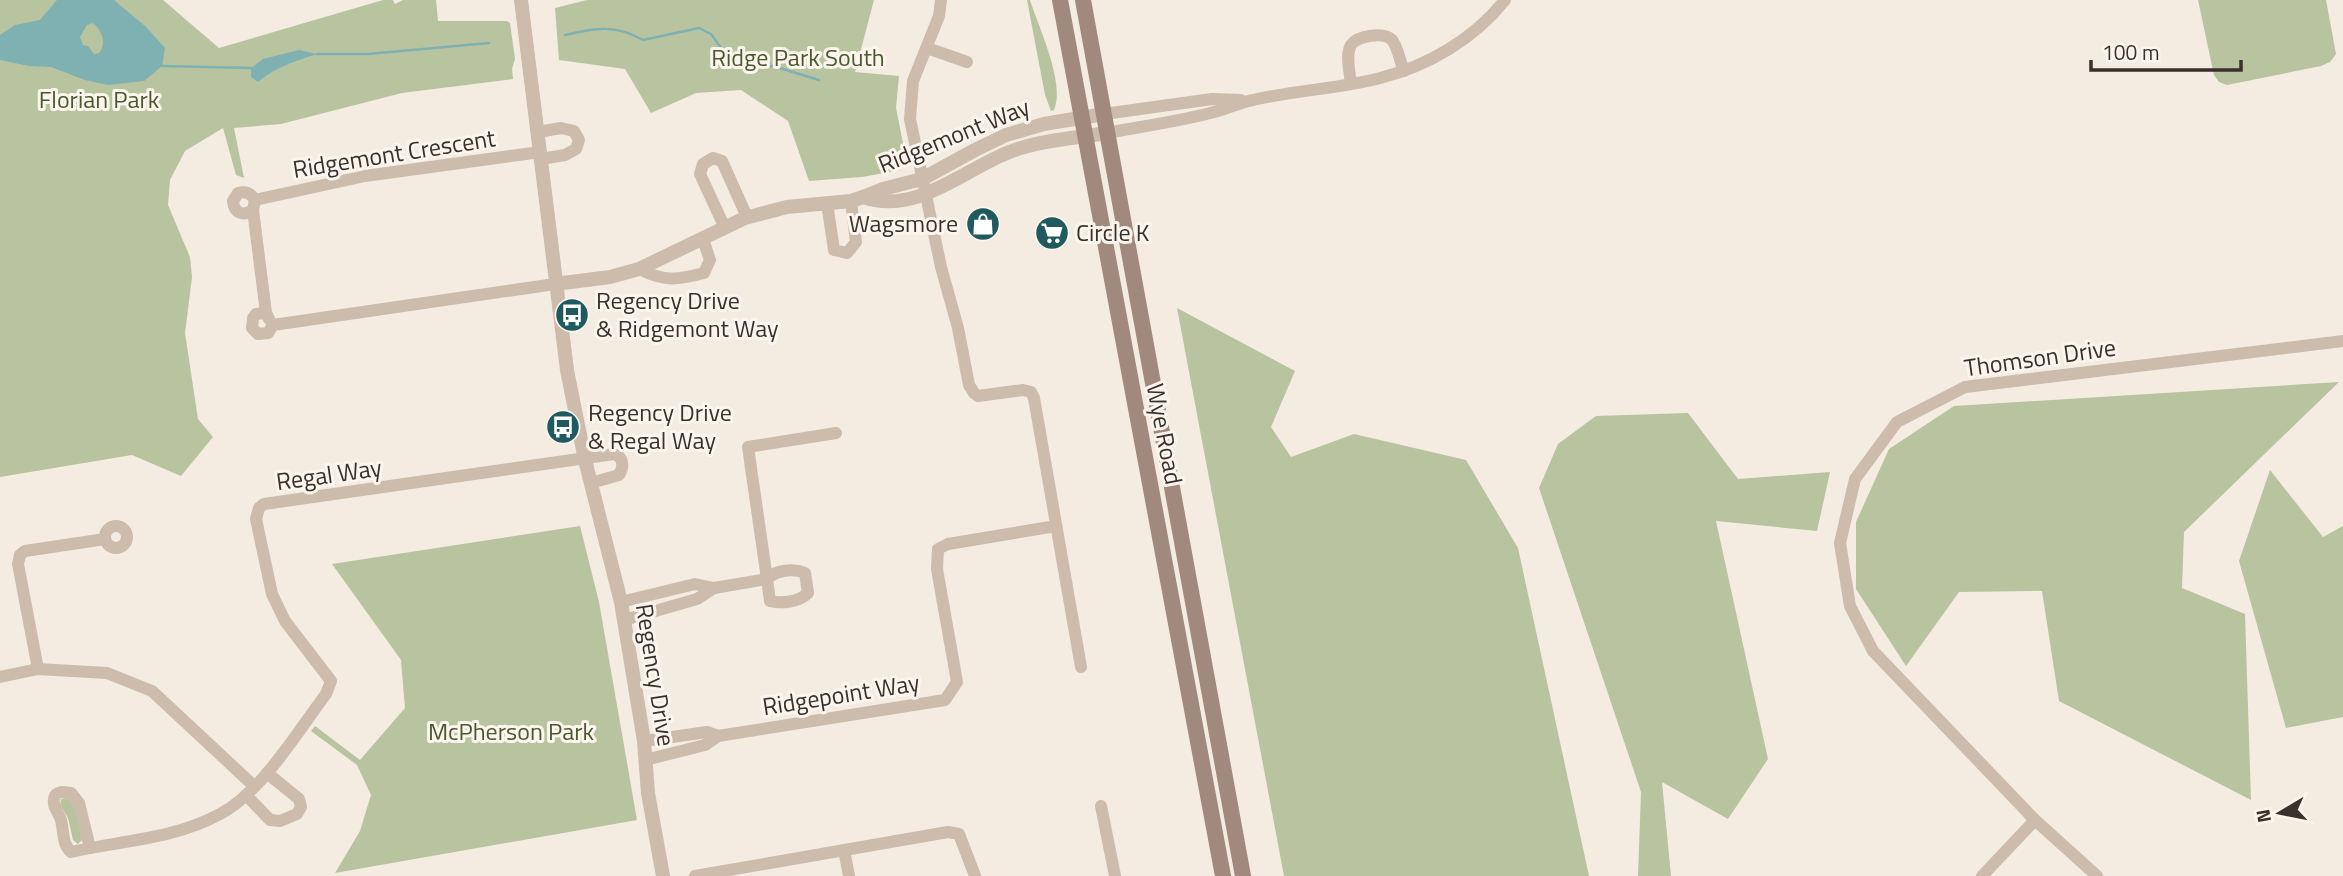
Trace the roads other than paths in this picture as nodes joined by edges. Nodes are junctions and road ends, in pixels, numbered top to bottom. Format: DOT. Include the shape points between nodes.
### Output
graph roads {
  1 [pos="521,0"];
  2 [pos="941,0"];
  3 [pos="1060,0"];
  4 [pos="1083,0"];
  5 [pos="1505,0"];
  6 [pos="927,48"];
  7 [pos="967,62"];
  8 [pos="1404,71"];
  9 [pos="1351,84"];
  10 [pos="1252,100"];
  11 [pos="1104,114"];
  12 [pos="1082,117"];
  13 [pos="538,132"];
  14 [pos="1107,133"];
  15 [pos="1085,137"];
  16 [pos="540,156"];
  17 [pos="924,186"];
  18 [pos="857,199"];
  19 [pos="827,203"];
  20 [pos="747,217"];
  21 [pos="724,228"];
  22 [pos="703,239"];
  23 [pos="639,269"];
  24 [pos="555,284"];
  25 [pos="266,313"];
  26 [pos="273,325"];
  27 [pos="2343,341"];
  28 [pos="836,433"];
  29 [pos="585,460"];
  30 [pos="591,483"];
  31 [pos="1056,526"];
  32 [pos="105,539"];
  33 [pos="714,588"];
  34 [pos="621,602"];
  35 [pos="624,620"];
  36 [pos="1081,667"];
  37 [pos="38,669"];
  38 [pos="0,677"];
  39 [pos="718,736"];
  40 [pos="643,741"];
  41 [pos="645,760"];
  42 [pos="267,773"];
  43 [pos="250,790"];
  44 [pos="1101,806"];
  45 [pos="2035,820"];
  46 [pos="90,848"];
  47 [pos="844,850"];
  48 [pos="663,876"];
  49 [pos="695,876"];
  50 [pos="849,876"];
  51 [pos="975,876"];
  52 [pos="1115,876"];
  53 [pos="1223,876"];
  54 [pos="1243,876"];
  55 [pos="1982,876"];
  56 [pos="2097,876"];
  1 -- 13 [label="street, Regency Drive"];
  2 -- 6 [label="street"];
  3 -- 12 [label="main road, Wye Road"];
  4 -- 11 [label="main road, Wye Road"];
  5 -- 8 [label="street" via="1454,47"];
  6 -- 7 [label="street"];
  6 -- 17 [label="street" via="913,80 910,108"];
  8 -- 9 [label="street"];
  8 -- 9 [label="street" via="1392,40 1367,37 1350,46"];
  9 -- 10 [label="street"];
  10 -- 11 [label="street" via="1212,99"];
  10 -- 14 [label="street" via="1216,112"];
  11 -- 12 [label="street, Ridgemont Way"];
  11 -- 14 [label="main road, Wye Road"];
  12 -- 15 [label="main road, Wye Road"];
  12 -- 17 [label="street, Ridgemont Way" via="1006,135"];
  13 -- 16 [label="street, Regency Drive"];
  13 -- 16 [label="street" via="561,128 574,131 579,139 576,149 565,155"];
  14 -- 15 [label="street, Ridgemont Way"];
  14 -- 54 [label="main road, Wye Road"];
  15 -- 17 [label="street, Ridgemont Way" via="1030,145 948,184"];
  15 -- 53 [label="main road, Wye Road"];
  16 -- 24 [label="street, Regency Drive"];
  16 -- 25 [label="street, Ridgemont Crescent" via="365,176 254,205"];
  17 -- 18 [label="street, Ridgemont Way" via="892,201"];
  17 -- 31 [label="street" via="969,385 978,396 1031,392"];
  18 -- 19 [label="street, Ridgemont Way"];
  18 -- 19 [label="street" via="856,242 847,253 834,250"];
  19 -- 20 [label="street, Ridgemont Way"];
  20 -- 21 [label="street, Ridgemont Way"];
  20 -- 21 [label="street" via="722,161 713,158 703,164 700,174"];
  21 -- 22 [label="street, Ridgemont Way"];
  22 -- 23 [label="street, Ridgemont Way"];
  22 -- 23 [label="street" via="710,260 704,273 670,280"];
  23 -- 24 [label="street, Ridgemont Way"];
  24 -- 26 [label="street, Ridgemont Crescent"];
  24 -- 29 [label="street, Regency Drive"];
  25 -- 26 [label="street, Ridgemont Crescent"];
  25 -- 26 [label="street, Ridgemont Crescent" via="256,314 252,328 263,335"];
  27 -- 45 [label="street, Thomson Drive" via="1965,387 1897,422 1855,479 1840,543 1850,606 1873,651"];
  28 -- 33 [label="street" via="748,447 767,579"];
  29 -- 30 [label="street, Regency Drive"];
  29 -- 30 [label="street" via="614,454 622,460 619,475"];
  29 -- 42 [label="street, Regal Way" via="259,508 256,519 272,594 285,621 331,681"];
  30 -- 34 [label="street, Regency Drive"];
  31 -- 36 [label="street"];
  31 -- 39 [label="street, Ridgepoint Way" via="938,549 937,569 957,682 945,700"];
  32 -- 37 [label="street" via="20,555"];
  33 -- 34 [label="street" via="695,584"];
  33 -- 35 [label="street" via="698,600"];
  34 -- 35 [label="street, Regency Drive"];
  35 -- 40 [label="street, Regency Drive"];
  37 -- 38 [label="street"];
  37 -- 43 [label="street" via="107,673 152,691"];
  39 -- 40 [label="street, Ridgepoint Way" via="707,732"];
  39 -- 41 [label="street, Ridgepoint Way" via="705,746"];
  40 -- 41 [label="street, Regency Drive"];
  41 -- 48 [label="street, Regency Drive"];
  42 -- 43 [label="street, Regal Way"];
  42 -- 43 [label="street" via="299,799 297,814 270,820"];
  43 -- 46 [label="street, Regal Way" via="198,825"];
  44 -- 52 [label="street"];
  45 -- 55 [label="street"];
  45 -- 56 [label="street, Thomson Drive"];
  46 -- 46 [label="street" via="79,803 71,793 57,794 55,807 65,847 71,852"];
  47 -- 49 [label="street"];
  47 -- 50 [label="street"];
  47 -- 51 [label="street" via="954,832 959,834"];
}
